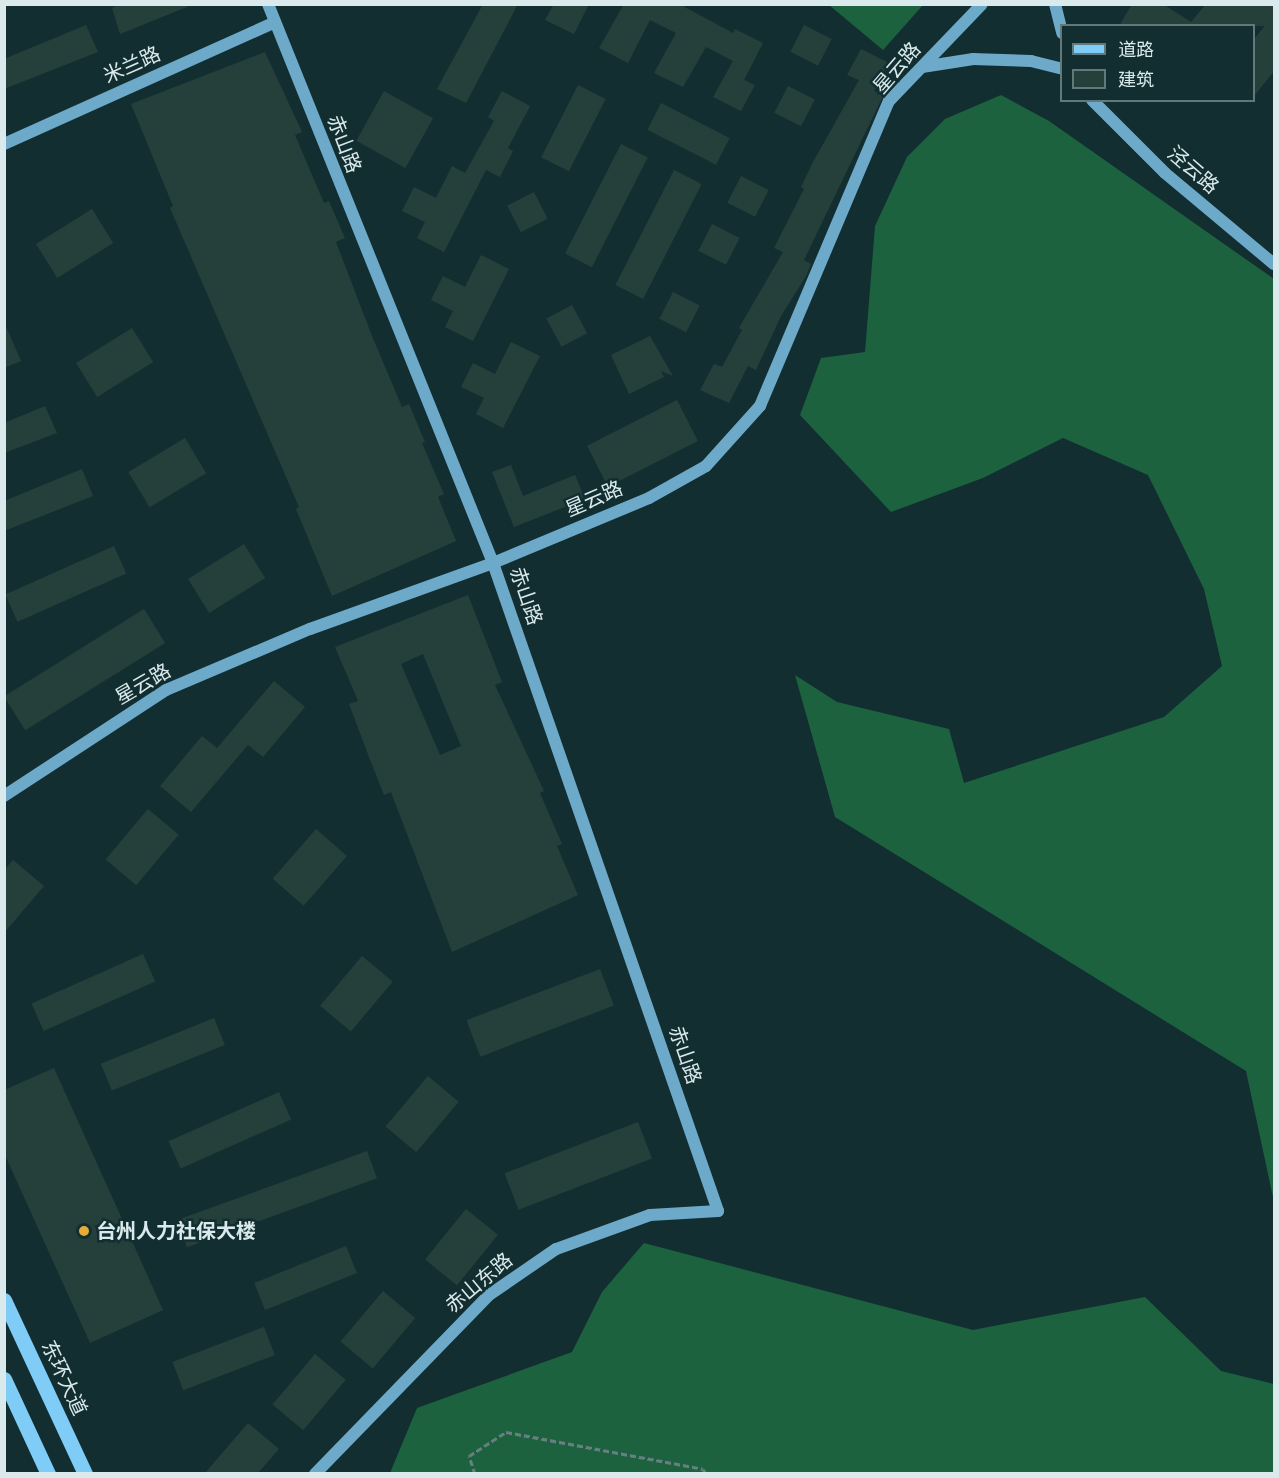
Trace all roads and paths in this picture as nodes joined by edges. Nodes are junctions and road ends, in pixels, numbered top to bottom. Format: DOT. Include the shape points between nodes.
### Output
graph roads {
  1 [pos="268,4"];
  2 [pos="982,4"];
  3 [pos="1055,4"];
  4 [pos="275,22"];
  5 [pos="1060,25"];
  6 [pos="922,67"];
  7 [pos="1060,68"];
  8 [pos="1094,102"];
  9 [pos="4,144"];
  10 [pos="1275,264"];
  11 [pos="493,563"];
  12 [pos="4,796"];
  13 [pos="718,1210"];
  14 [pos="4,1300"];
  15 [pos="4,1379"];
  16 [pos="48,1473"];
  17 [pos="85,1473"];
  18 [pos="315,1473"];
  19 [pos="475,1473"];
  20 [pos="706,1473"];
  1 -- 4 [label="street, 赤山路"];
  2 -- 6 [label="street, 星云路"];
  3 -- 5 [label="street"];
  4 -- 9 [label="street, 米兰路"];
  4 -- 11 [label="street, 赤山路"];
  6 -- 7 [label="street" via="973,59 1031,61"];
  6 -- 11 [label="street, 星云路" via="889,101 760,406 706,466 649,498"];
  8 -- 10 [label="street, 泾云路" via="1165,173"];
  11 -- 12 [label="street, 星云路" via="310,629 166,690"];
  11 -- 13 [label="street, 赤山路"];
  13 -- 18 [label="street, 赤山东路" via="650,1215 556,1249 489,1295"];
  14 -- 17 [label="main road, 东环大道"];
  15 -- 16 [label="main road"];
  19 -- 20 [label="path" via="469,1456 506,1432 703,1469"];
}
